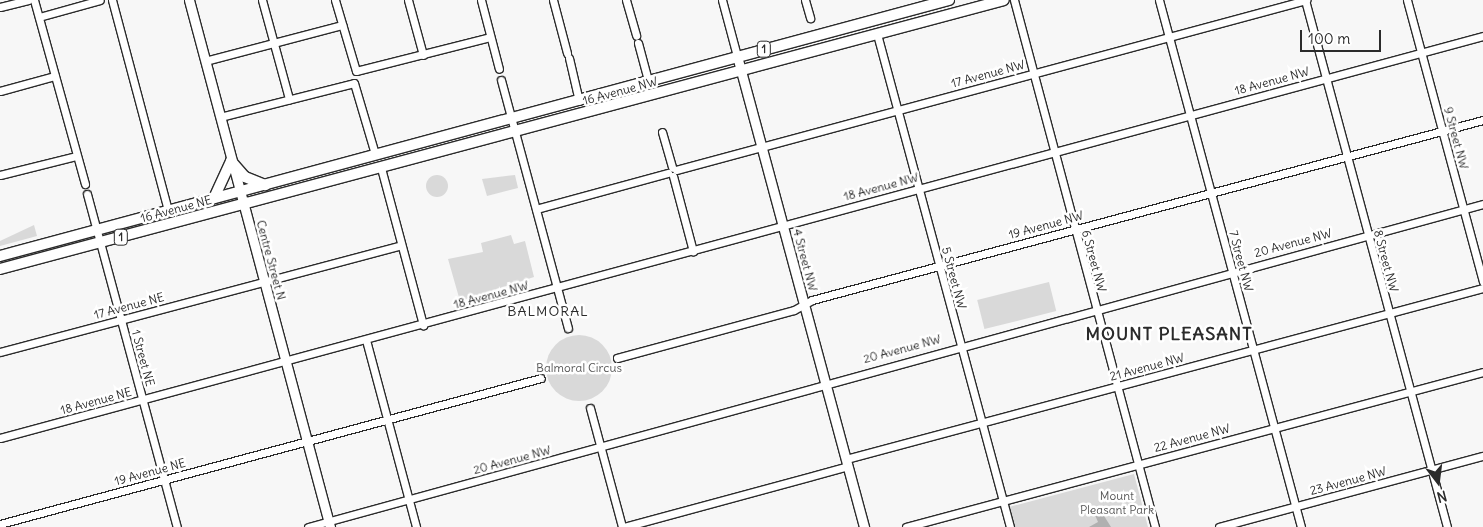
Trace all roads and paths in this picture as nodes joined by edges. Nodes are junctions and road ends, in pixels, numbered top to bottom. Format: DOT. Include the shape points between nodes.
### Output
graph roads {
  1 [pos="28,0"];
  2 [pos="34,0"];
  3 [pos="100,0"];
  4 [pos="112,0"];
  5 [pos="188,0"];
  6 [pos="262,0"];
  7 [pos="336,0"];
  8 [pos="408,0"];
  9 [pos="481,0"];
  10 [pos="554,0"];
  11 [pos="626,0"];
  12 [pos="722,0"];
  13 [pos="805,0"];
  14 [pos="949,0"];
  15 [pos="1004,0"];
  16 [pos="1014,0"];
  17 [pos="1159,0"];
  18 [pos="1305,0"];
  19 [pos="1407,0"];
  20 [pos="0,7"];
  21 [pos="39,17"];
  22 [pos="810,18"];
  23 [pos="342,25"];
  24 [pos="877,34"];
  25 [pos="1483,36"];
  26 [pos="490,37"];
  27 [pos="1169,37"];
  28 [pos="274,43"];
  29 [pos="1421,53"];
  30 [pos="422,55"];
  31 [pos="737,56"];
  32 [pos="205,61"];
  33 [pos="499,69"];
  34 [pos="741,71"];
  35 [pos="1033,73"];
  36 [pos="55,76"];
  37 [pos="1326,78"];
  38 [pos="501,80"];
  39 [pos="648,81"];
  40 [pos="0,91"];
  41 [pos="289,99"];
  42 [pos="579,101"];
  43 [pos="898,110"];
  44 [pos="1190,115"];
  45 [pos="220,117"];
  46 [pos="512,117"];
  47 [pos="1483,120"];
  48 [pos="1442,131"];
  49 [pos="516,132"];
  50 [pos="662,132"];
  51 [pos="762,147"];
  52 [pos="1054,152"];
  53 [pos="375,154"];
  54 [pos="76,156"];
  55 [pos="1347,157"];
  56 [pos="231,161"];
  57 [pos="380,168"];
  58 [pos="672,172"];
  59 [pos="0,175"];
  60 [pos="85,184"];
  61 [pos="265,185"];
  62 [pos="918,188"];
  63 [pos="239,191"];
  64 [pos="1211,193"];
  65 [pos="87,194"];
  66 [pos="214,198"];
  67 [pos="1483,204"];
  68 [pos="243,205"];
  69 [pos="536,209"];
  70 [pos="1463,209"];
  71 [pos="168,210"];
  72 [pos="783,226"];
  73 [pos="97,229"];
  74 [pos="1074,229"];
  75 [pos="1368,235"];
  76 [pos="100,242"];
  77 [pos="401,245"];
  78 [pos="693,251"];
  79 [pos="0,256"];
  80 [pos="939,266"];
  81 [pos="0,269"];
  82 [pos="1232,271"];
  83 [pos="264,282"];
  84 [pos="1483,282"];
  85 [pos="558,288"];
  86 [pos="1483,288"];
  87 [pos="804,304"];
  88 [pos="1096,308"];
  89 [pos="1389,313"];
  90 [pos="121,320"];
  91 [pos="423,325"];
  92 [pos="568,328"];
  93 [pos="366,340"];
  94 [pos="960,345"];
  95 [pos="1253,350"];
  96 [pos="0,352"];
  97 [pos="617,358"];
  98 [pos="285,362"];
  99 [pos="1483,372"];
  100 [pos="542,378"];
  101 [pos="825,384"];
  102 [pos="1117,386"];
  103 [pos="1410,392"];
  104 [pos="142,400"];
  105 [pos="590,408"];
  106 [pos="387,420"];
  107 [pos="982,423"];
  108 [pos="1274,428"];
  109 [pos="0,438"];
  110 [pos="307,441"];
  111 [pos="600,448"];
  112 [pos="1483,456"];
  113 [pos="847,463"];
  114 [pos="1138,464"];
  115 [pos="1431,470"];
  116 [pos="164,480"];
  117 [pos="409,500"];
  118 [pos="1003,501"];
  119 [pos="1295,506"];
  120 [pos="0,524"];
  121 [pos="329,524"];
  122 [pos="176,527"];
  123 [pos="308,527"];
  124 [pos="416,527"];
  125 [pos="623,527"];
  126 [pos="864,527"];
  127 [pos="906,527"];
  128 [pos="1010,527"];
  129 [pos="1155,527"];
  130 [pos="1219,527"];
  131 [pos="1301,527"];
  132 [pos="1447,527"];
  1 -- 20 [label="street"];
  2 -- 21 [label="street"];
  3 -- 21 [label="street"];
  4 -- 71 [label="street"];
  5 -- 32 [label="main road, Centre Street N"];
  6 -- 28 [label="street"];
  7 -- 23 [label="street"];
  8 -- 30 [label="street"];
  9 -- 26 [label="street"];
  10 -- 42 [label="street"];
  11 -- 39 [label="street"];
  12 -- 31 [label="street, 4 Street NW"];
  13 -- 22 [label="street"];
  14 -- 31 [label="highway, 16 Avenue NW / 1"];
  15 -- 24 [label="highway, 16 Avenue NW / 1"];
  16 -- 35 [label="street, 6 Street NW"];
  17 -- 27 [label="street, 7 Street NW"];
  18 -- 27 [label="street, 17 Avenue NW"];
  18 -- 37 [label="street, 8 Street NW"];
  19 -- 29 [label="street, 9 Street NW"];
  21 -- 36 [label="street"];
  23 -- 28 [label="street"];
  23 -- 30 [label="street" via="356,70"];
  24 -- 34 [label="highway, 16 Avenue NW / 1"];
  24 -- 43 [label="street, 5 Street NW"];
  25 -- 29 [label="street, 18 Avenue NW"];
  26 -- 30 [label="street"];
  26 -- 33 [label="street"];
  27 -- 35 [label="street, 17 Avenue NW"];
  27 -- 44 [label="street, 7 Street NW"];
  28 -- 32 [label="street"];
  28 -- 41 [label="street"];
  29 -- 37 [label="street, 18 Avenue NW"];
  29 -- 48 [label="street, 9 Street NW"];
  31 -- 34 [label="main road, 4 Street NW"];
  31 -- 39 [label="highway, 16 Avenue NW / 1"];
  32 -- 45 [label="main road, Centre Street N"];
  34 -- 49 [label="highway, 16 Avenue NW / 1"];
  34 -- 51 [label="main road, 4 Street NW"];
  35 -- 43 [label="street, 17 Avenue NW"];
  35 -- 52 [label="street, 6 Street NW"];
  36 -- 40 [label="street"];
  36 -- 54 [label="street"];
  37 -- 44 [label="street, 18 Avenue NW"];
  37 -- 55 [label="street, 8 Street NW"];
  38 -- 46 [label="street"];
  39 -- 42 [label="highway, 16 Avenue NW / 1"];
  41 -- 45 [label="street"];
  41 -- 53 [label="street" via="354,83"];
  42 -- 46 [label="highway, 16 Avenue NW / 1"];
  43 -- 51 [label="street, 17 Avenue NW"];
  43 -- 62 [label="street, 5 Street NW"];
  44 -- 52 [label="street, 18 Avenue NW"];
  44 -- 64 [label="street, 7 Street NW"];
  45 -- 56 [label="main road, Centre Street N"];
  46 -- 49 [label="street"];
  46 -- 53 [label="highway, 16 Avenue NW / 1"];
  47 -- 48 [label="street, 19 Avenue NW"];
  48 -- 55 [label="street, 19 Avenue NW"];
  48 -- 70 [label="street, 9 Street NW"];
  49 -- 57 [label="highway, 16 Avenue NW / 1"];
  49 -- 69 [label="street"];
  50 -- 58 [label="street"];
  51 -- 58 [label="street, 17 Avenue NW"];
  51 -- 72 [label="main road, 4 Street NW"];
  52 -- 62 [label="street, 18 Avenue NW"];
  52 -- 74 [label="street, 6 Street NW"];
  53 -- 61 [label="highway, 16 Avenue NW / 1"];
  54 -- 59 [label="street"];
  54 -- 60 [label="street"];
  55 -- 64 [label="street, 19 Avenue NW"];
  55 -- 75 [label="street, 8 Street NW"];
  56 -- 61 [label="highway" via="245,177"];
  56 -- 63 [label="main road, Centre Street N"];
  56 -- 66 [label="highway" via="223,187"];
  57 -- 68 [label="highway, 16 Avenue NW / 1"];
  57 -- 77 [label="street"];
  58 -- 69 [label="street, 17 Avenue NW"];
  58 -- 78 [label="street"];
  61 -- 63 [label="highway, 16 Avenue NW / 1"];
  62 -- 72 [label="street, 18 Avenue NW"];
  62 -- 80 [label="street, 5 Street NW"];
  63 -- 66 [label="highway, 16 Avenue NE / 1"];
  63 -- 68 [label="main road, Centre Street N"];
  64 -- 74 [label="street, 19 Avenue NW"];
  64 -- 82 [label="street, 7 Street NW"];
  65 -- 73 [label="street, 1 Street NE"];
  66 -- 71 [label="highway, 16 Avenue NE / 1"];
  67 -- 70 [label="street, 20 Avenue NW"];
  68 -- 76 [label="highway, 16 Avenue NE / 1"];
  68 -- 83 [label="main road, Centre Street N"];
  69 -- 85 [label="street"];
  70 -- 75 [label="street, 20 Avenue NW"];
  70 -- 84 [label="street, 9 Street NW"];
  71 -- 73 [label="highway, 16 Avenue NE / 1"];
  72 -- 78 [label="street, 18 Avenue NW"];
  72 -- 87 [label="main road, 4 Street NW"];
  73 -- 76 [label="street, 1 Street NE"];
  73 -- 79 [label="highway, 16 Avenue NE / 1"];
  74 -- 80 [label="street, 19 Avenue NW"];
  74 -- 88 [label="street, 6 Street NW"];
  75 -- 82 [label="street, 20 Avenue NW"];
  75 -- 89 [label="street, 8 Street NW"];
  76 -- 81 [label="highway, 16 Avenue NE / 1"];
  76 -- 90 [label="street, 1 Street NE"];
  77 -- 83 [label="street"];
  77 -- 91 [label="street"];
  78 -- 85 [label="street, 18 Avenue NW"];
  80 -- 87 [label="street, 19 Avenue NW"];
  80 -- 94 [label="street, 5 Street NW"];
  82 -- 88 [label="street, 20 Avenue NW"];
  82 -- 95 [label="street, 7 Street NW"];
  83 -- 90 [label="street, 17 Avenue NE"];
  83 -- 98 [label="main road, Centre Street N"];
  85 -- 91 [label="street, 18 Avenue NW"];
  85 -- 92 [label="street"];
  86 -- 89 [label="street, 21 Avenue NW"];
  87 -- 97 [label="street, 19 Avenue NW"];
  87 -- 101 [label="main road, 4 Street NW"];
  88 -- 94 [label="street, 20 Avenue NW"];
  88 -- 102 [label="street, 6 Street NW"];
  89 -- 95 [label="street, 21 Avenue NW"];
  89 -- 103 [label="street, 8 Street NW"];
  90 -- 96 [label="street, 17 Avenue NE"];
  90 -- 104 [label="street, 1 Street NE"];
  91 -- 93 [label="street, 18 Avenue NW"];
  93 -- 98 [label="street, 18 Avenue NW"];
  93 -- 106 [label="street"];
  94 -- 101 [label="street, 20 Avenue NW"];
  94 -- 107 [label="street, 5 Street NW"];
  95 -- 102 [label="street, 21 Avenue NW"];
  95 -- 108 [label="street, 7 Street NW"];
  98 -- 104 [label="street, 18 Avenue NE"];
  98 -- 110 [label="main road, Centre Street N"];
  99 -- 103 [label="street, 22 Avenue NW"];
  100 -- 106 [label="street"];
  101 -- 111 [label="street, 20 Avenue NW"];
  101 -- 113 [label="main road, 4 Street NW"];
  102 -- 107 [label="street, 21 Avenue NW"];
  102 -- 114 [label="street, 6 Street NW"];
  103 -- 108 [label="street, 22 Avenue NW"];
  103 -- 115 [label="street, 8 Street NW"];
  104 -- 109 [label="street, 18 Avenue NE"];
  104 -- 116 [label="street, 1 Street NE"];
  105 -- 111 [label="street"];
  106 -- 110 [label="street"];
  106 -- 117 [label="street"];
  107 -- 113 [label="street, 21 Avenue NW"];
  107 -- 118 [label="street, 5 Street NW"];
  108 -- 114 [label="street, 22 Avenue NW"];
  108 -- 119 [label="street, 7 Street NW"];
  110 -- 116 [label="street, 19 Avenue NE"];
  110 -- 121 [label="main road, Centre Street N"];
  111 -- 117 [label="street, 20 Avenue NW"];
  111 -- 125 [label="street"];
  112 -- 115 [label="street, 23 Avenue NW"];
  113 -- 125 [label="street, 21 Avenue NW"];
  113 -- 126 [label="main road, 4 Street NW"];
  114 -- 118 [label="street, 22 Avenue NW"];
  114 -- 129 [label="street, 6 Street NW"];
  115 -- 119 [label="street, 23 Avenue NW"];
  115 -- 132 [label="street, 8 Street NW"];
  116 -- 120 [label="street, 19 Avenue NE"];
  116 -- 122 [label="street, 1 Street NE"];
  117 -- 121 [label="street, 20 Avenue NW"];
  117 -- 124 [label="street"];
  118 -- 127 [label="street, 22 Avenue NW"];
  118 -- 128 [label="street, 5 Street NW"];
  119 -- 130 [label="street, 23 Avenue NW"];
  119 -- 131 [label="street, 7 Street NW"];
  121 -- 123 [label="street, 20 Avenue NW"];
}
